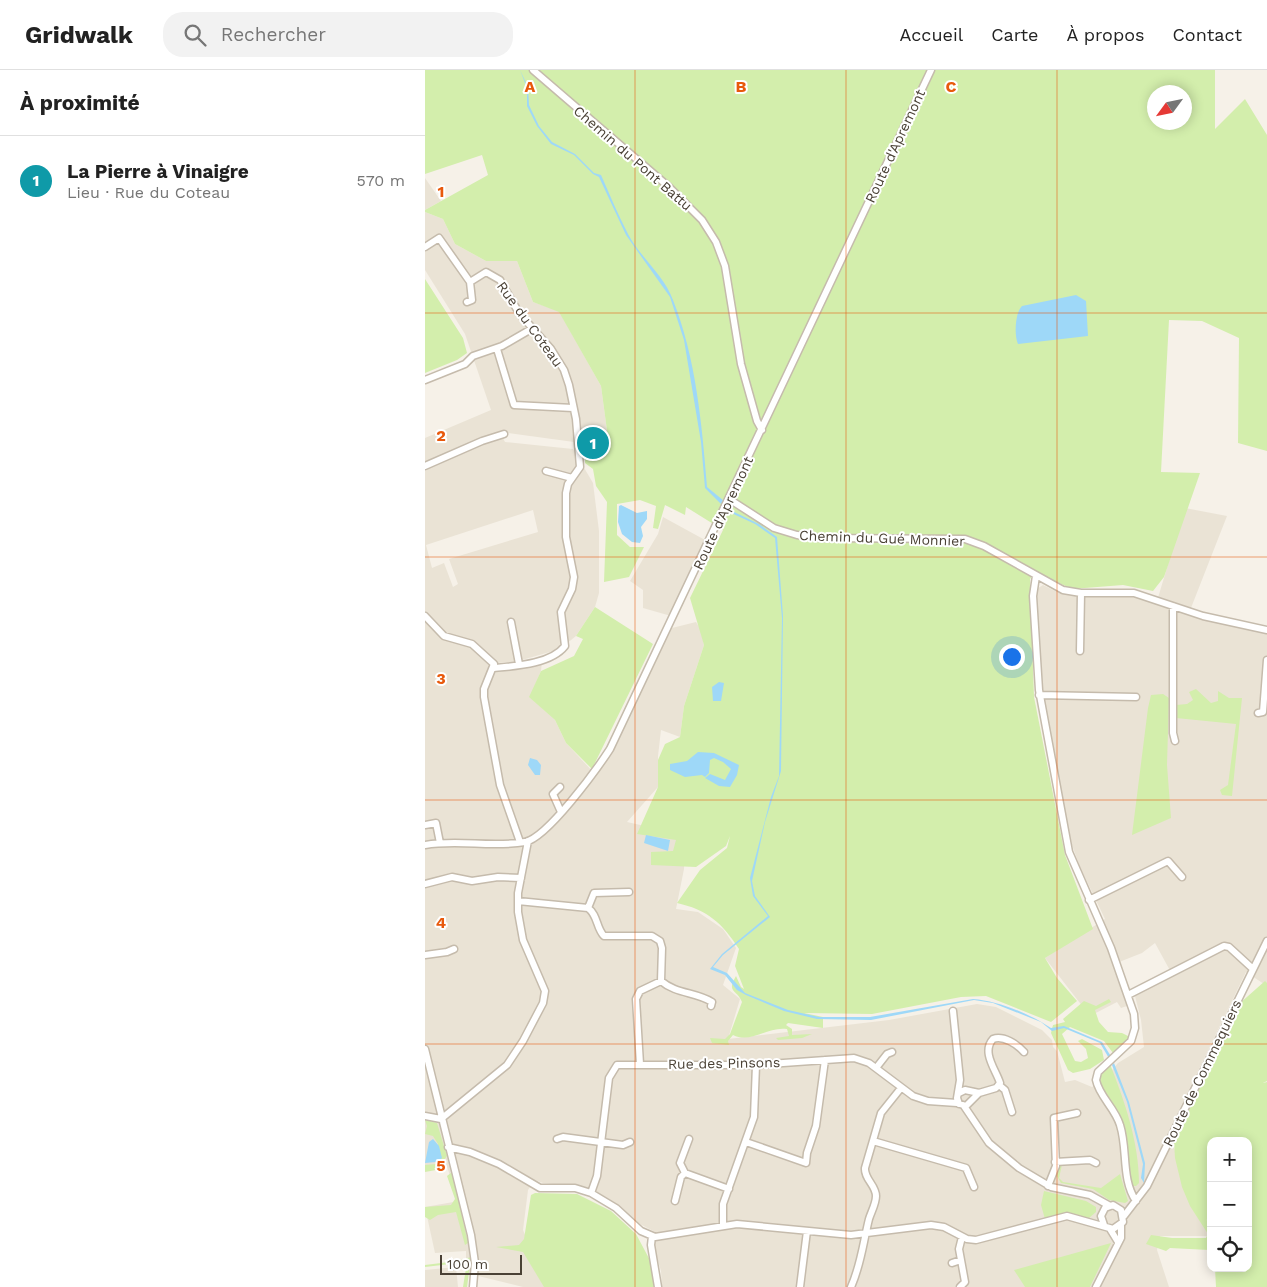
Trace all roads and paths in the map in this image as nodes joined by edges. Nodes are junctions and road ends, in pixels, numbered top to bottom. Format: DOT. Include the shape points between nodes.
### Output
graph roads {
  1 [pos="533,70"];
  2 [pos="931,70"];
  3 [pos="425,247"];
  4 [pos="470,282"];
  5 [pos="467,302"];
  6 [pos="533,328"];
  7 [pos="497,349"];
  8 [pos="425,380"];
  9 [pos="573,408"];
  10 [pos="762,430"];
  11 [pos="504,434"];
  12 [pos="425,466"];
  13 [pos="547,471"];
  14 [pos="572,478"];
  15 [pos="729,500"];
  16 [pos="1036,576"];
  17 [pos="1081,593"];
  18 [pos="1173,606"];
  19 [pos="425,616"];
  20 [pos="511,622"];
  21 [pos="1267,630"];
  22 [pos="1080,651"];
  23 [pos="1267,660"];
  24 [pos="519,664"];
  25 [pos="494,668"];
  26 [pos="1039,696"];
  27 [pos="1136,697"];
  28 [pos="1257,713"];
  29 [pos="1175,741"];
  30 [pos="560,787"];
  31 [pos="561,812"];
  32 [pos="425,824"];
  33 [pos="524,842"];
  34 [pos="440,843"];
  35 [pos="425,845"];
  36 [pos="1182,877"];
  37 [pos="521,878"];
  38 [pos="425,884"];
  39 [pos="629,892"];
  40 [pos="1089,900"];
  41 [pos="518,901"];
  42 [pos="588,908"];
  43 [pos="1267,941"];
  44 [pos="454,949"];
  45 [pos="425,955"];
  46 [pos="1253,970"];
  47 [pos="661,981"];
  48 [pos="1128,994"];
  49 [pos="711,1006"];
  50 [pos="953,1011"];
  51 [pos="425,1049"];
  52 [pos="892,1052"];
  53 [pos="1024,1052"];
  54 [pos="825,1060"];
  55 [pos="641,1064"];
  56 [pos="756,1065"];
  57 [pos="876,1068"];
  58 [pos="999,1085"];
  59 [pos="901,1088"];
  60 [pos="965,1098"];
  61 [pos="1012,1112"];
  62 [pos="1077,1112"];
  63 [pos="425,1116"];
  64 [pos="441,1119"];
  65 [pos="689,1139"];
  66 [pos="557,1140"];
  67 [pos="873,1141"];
  68 [pos="601,1142"];
  69 [pos="630,1142"];
  70 [pos="746,1142"];
  71 [pos="448,1147"];
  72 [pos="1055,1162"];
  73 [pos="1097,1163"];
  74 [pos="685,1173"];
  75 [pos="974,1186"];
  76 [pos="1048,1186"];
  77 [pos="729,1188"];
  78 [pos="591,1193"];
  79 [pos="1097,1200"];
  80 [pos="675,1201"];
  81 [pos="1135,1202"];
  82 [pos="1110,1206"];
  83 [pos="1119,1207"];
  84 [pos="1102,1213"];
  85 [pos="1124,1216"];
  86 [pos="1090,1223"];
  87 [pos="1121,1224"];
  88 [pos="723,1225"];
  89 [pos="1107,1227"];
  90 [pos="807,1231"];
  91 [pos="866,1233"];
  92 [pos="652,1236"];
  93 [pos="962,1237"];
  94 [pos="1118,1242"];
  95 [pos="961,1260"];
  96 [pos="952,1263"];
  97 [pos="473,1287"];
  98 [pos="658,1287"];
  99 [pos="800,1287"];
  100 [pos="851,1287"];
  101 [pos="959,1287"];
  102 [pos="1096,1287"];
  1 -- 10 [label="street, Chemin du Pont Battu" via="703,220 725,266 741,364"];
  2 -- 10 [label="street, Route d'Apremont"];
  3 -- 4 [label="street" via="439,238"];
  4 -- 5 [label="street" via="472,300"];
  4 -- 6 [label="street, Rue du Coteau" via="486,272 500,280 519,313"];
  6 -- 7 [label="street"];
  6 -- 9 [label="street, Rue du Coteau" via="563,370"];
  7 -- 8 [label="street" via="473,356 465,364"];
  7 -- 9 [label="street" via="514,405"];
  9 -- 14 [label="street, Rue du Coteau" via="580,467"];
  10 -- 15 [label="street, Route d'Apremont"];
  11 -- 12 [label="street"];
  13 -- 14 [label="street"];
  14 -- 24 [label="street" via="566,493 566,537 575,576 561,612 565,646 559,653"];
  15 -- 16 [label="street, Chemin du Gué Monnier" via="773,528 797,535 965,539 984,546"];
  15 -- 31 [label="street, Route d'Apremont" via="616,739 602,762"];
  16 -- 17 [label="street, Chemin du Gué Monnier" via="1056,587"];
  16 -- 26 [label="street" via="1033,596"];
  17 -- 18 [label="street, Chemin du Gué Monnier" via="1134,593"];
  17 -- 22 [label="street"];
  18 -- 21 [label="street, Chemin du Gué Monnier"];
  18 -- 29 [label="street"];
  19 -- 25 [label="street" via="448,638 465,641 478,649"];
  20 -- 24 [label="street"];
  23 -- 28 [label="street" via="1263,712"];
  24 -- 25 [label="street"];
  25 -- 33 [label="street" via="484,688 484,696 500,785"];
  26 -- 27 [label="street"];
  26 -- 40 [label="street" via="1069,852"];
  30 -- 31 [label="street" via="553,794"];
  31 -- 33 [label="street, Route d'Apremont" via="542,832"];
  32 -- 34 [label="street" via="436,823"];
  33 -- 34 [label="street"];
  33 -- 37 [label="street"];
  34 -- 35 [label="street"];
  36 -- 40 [label="street" via="1169,861"];
  37 -- 38 [label="street" via="472,881 452,877"];
  37 -- 41 [label="street"];
  39 -- 42 [label="street" via="594,893"];
  40 -- 48 [label="street"];
  41 -- 42 [label="street"];
  41 -- 64 [label="street" via="523,940 545,991 543,1003 507,1066"];
  42 -- 47 [label="street" via="604,936 658,938 662,948"];
  43 -- 46 [label="street, Route de Commequiers"];
  44 -- 45 [label="street"];
  46 -- 48 [label="street" via="1224,946"];
  46 -- 81 [label="street, Route de Commequiers" via="1150,1180"];
  47 -- 49 [label="street" via="676,990 704,997 712,1002"];
  47 -- 55 [label="street" via="640,991 637,999"];
  48 -- 81 [label="street" via="1135,1018 1134,1036 1123,1051 1098,1072 1096,1080 1121,1127 1128,1185"];
  50 -- 60 [label="street"];
  51 -- 64 [label="street"];
  52 -- 57 [label="street"];
  53 -- 58 [label="street" via="1000,1038 991,1041 991,1063"];
  54 -- 56 [label="street, Rue des Pinsons"];
  54 -- 57 [label="street, Rue des Pinsons" via="860,1058"];
  54 -- 70 [label="street" via="816,1126 806,1163"];
  55 -- 56 [label="street, Rue des Pinsons"];
  55 -- 68 [label="street, Rue des Pinsons" via="621,1064 611,1072"];
  56 -- 70 [label="street" via="754,1117"];
  57 -- 59 [label="street, Rue des Pinsons"];
  58 -- 60 [label="street"];
  58 -- 61 [label="street" via="1005,1090"];
  59 -- 60 [label="street, Rue des Pinsons" via="928,1101 950,1102"];
  59 -- 67 [label="street" via="881,1113"];
  60 -- 76 [label="street" via="983,1136 1000,1154"];
  62 -- 72 [label="street" via="1054,1118"];
  63 -- 64 [label="street"];
  64 -- 71 [label="street"];
  65 -- 74 [label="street" via="680,1163"];
  66 -- 68 [label="street" via="563,1137"];
  67 -- 75 [label="street" via="966,1168"];
  67 -- 91 [label="street" via="865,1172 876,1196"];
  68 -- 69 [label="street" via="623,1145"];
  68 -- 78 [label="street, Rue des Pinsons" via="597,1176"];
  70 -- 77 [label="street"];
  71 -- 78 [label="street" via="499,1164 540,1188 575,1188"];
  71 -- 97 [label="street" via="471,1235 475,1263"];
  72 -- 73 [label="street" via="1090,1160"];
  72 -- 76 [label="street"];
  74 -- 77 [label="street"];
  74 -- 80 [label="street" via="681,1176"];
  76 -- 79 [label="street" via="1090,1195"];
  77 -- 88 [label="street" via="723,1204"];
  78 -- 92 [label="street" via="607,1201 641,1231"];
  79 -- 82 [label="street"];
  79 -- 84 [label="street"];
  81 -- 83 [label="street"];
  81 -- 85 [label="street, Route de Commequiers"];
  82 -- 83 [label="street"];
  82 -- 84 [label="street"];
  83 -- 85 [label="street"];
  84 -- 86 [label="street"];
  84 -- 89 [label="street"];
  85 -- 87 [label="street"];
  86 -- 89 [label="street"];
  86 -- 93 [label="street" via="1067,1216 988,1238 972,1240"];
  87 -- 89 [label="street"];
  87 -- 94 [label="street" via="1122,1234"];
  88 -- 90 [label="street" via="747,1224"];
  88 -- 92 [label="street"];
  89 -- 94 [label="street"];
  90 -- 91 [label="street" via="842,1235"];
  90 -- 99 [label="street"];
  91 -- 93 [label="street" via="931,1225"];
  91 -- 100 [label="street" via="860,1266"];
  92 -- 98 [label="street"];
  93 -- 95 [label="street" via="959,1243"];
  94 -- 102 [label="street"];
  95 -- 96 [label="street"];
  95 -- 101 [label="street" via="965,1282"];
}
